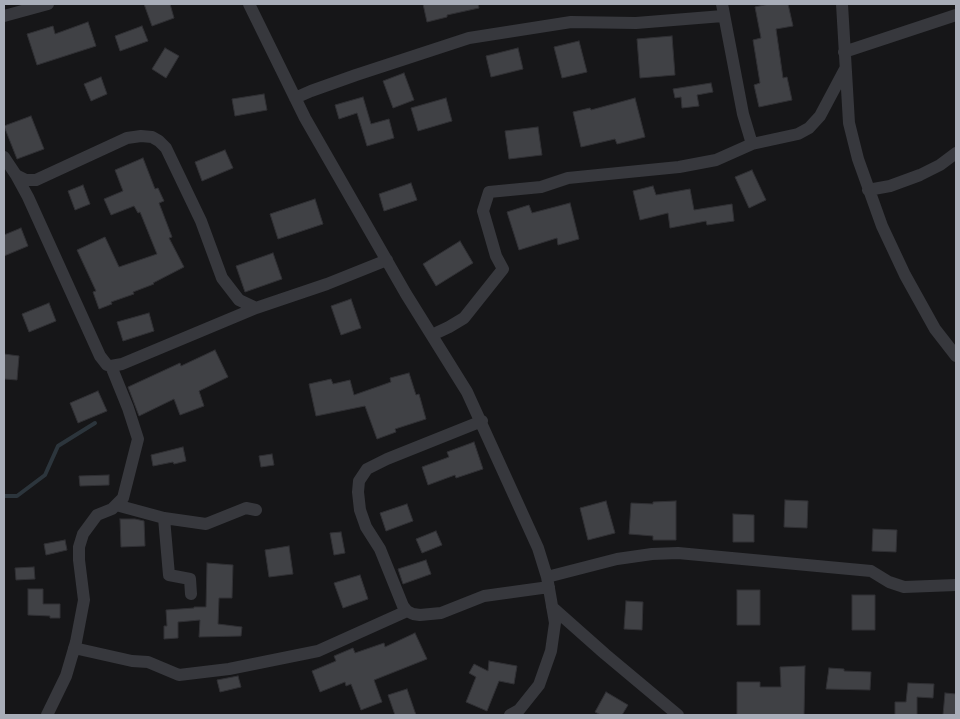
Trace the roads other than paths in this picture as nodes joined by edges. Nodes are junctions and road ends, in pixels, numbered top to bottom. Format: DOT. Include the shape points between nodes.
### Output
graph roads {
  1 [pos="48,4"];
  2 [pos="249,4"];
  3 [pos="842,4"];
  4 [pos="722,10"];
  5 [pos="956,14"];
  6 [pos="4,16"];
  7 [pos="844,52"];
  8 [pos="844,69"];
  9 [pos="295,98"];
  10 [pos="752,144"];
  11 [pos="4,157"];
  12 [pos="954,157"];
  13 [pos="16,175"];
  14 [pos="868,190"];
  15 [pos="387,260"];
  16 [pos="256,308"];
  17 [pos="432,335"];
  18 [pos="956,356"];
  19 [pos="111,366"];
  20 [pos="482,421"];
  21 [pos="116,505"];
  22 [pos="256,510"];
  23 [pos="164,518"];
  24 [pos="548,582"];
  25 [pos="956,585"];
  26 [pos="191,594"];
  27 [pos="552,607"];
  28 [pos="407,611"];
  29 [pos="74,648"];
  30 [pos="47,715"];
  31 [pos="510,715"];
  32 [pos="678,715"];
  1 -- 6 [label="street"];
  2 -- 9 [label="street"];
  3 -- 7 [label="street"];
  4 -- 9 [label="street" via="636,23 571,22 470,38"];
  4 -- 10 [label="street"];
  5 -- 7 [label="street"];
  7 -- 8 [label="street"];
  8 -- 10 [label="street" via="820,116 809,128 798,134"];
  8 -- 14 [label="street" via="852,140"];
  9 -- 15 [label="street"];
  10 -- 17 [label="street" via="716,160 680,167 568,178 541,187 490,192 483,211 503,269 464,318"];
  11 -- 13 [label="street"];
  12 -- 14 [label="street" via="920,175"];
  13 -- 16 [label="street" via="36,180 127,138 142,136 159,141 166,148 201,221 222,278 239,300"];
  13 -- 19 [label="street" via="100,356"];
  14 -- 18 [label="street" via="919,303"];
  15 -- 16 [label="street"];
  15 -- 17 [label="street"];
  16 -- 19 [label="street"];
  17 -- 20 [label="street"];
  19 -- 21 [label="street" via="138,439 123,498"];
  20 -- 24 [label="street" via="530,528"];
  20 -- 28 [label="street" via="387,459 367,469 359,481 359,500 366,527 380,549"];
  21 -- 23 [label="street"];
  21 -- 29 [label="street" via="97,515 79,547 84,600"];
  22 -- 23 [label="street" via="246,508 206,524"];
  23 -- 26 [label="street" via="169,575 190,579"];
  24 -- 25 [label="street" via="617,559 678,553 871,571 889,582 904,586"];
  24 -- 27 [label="street"];
  24 -- 28 [label="street" via="484,596 441,613 420,615"];
  27 -- 31 [label="street" via="555,623 551,651 538,685 519,710"];
  27 -- 32 [label="street"];
  28 -- 29 [label="street" via="318,651 229,669 179,675 148,662"];
  29 -- 30 [label="street" via="66,676"];
}
